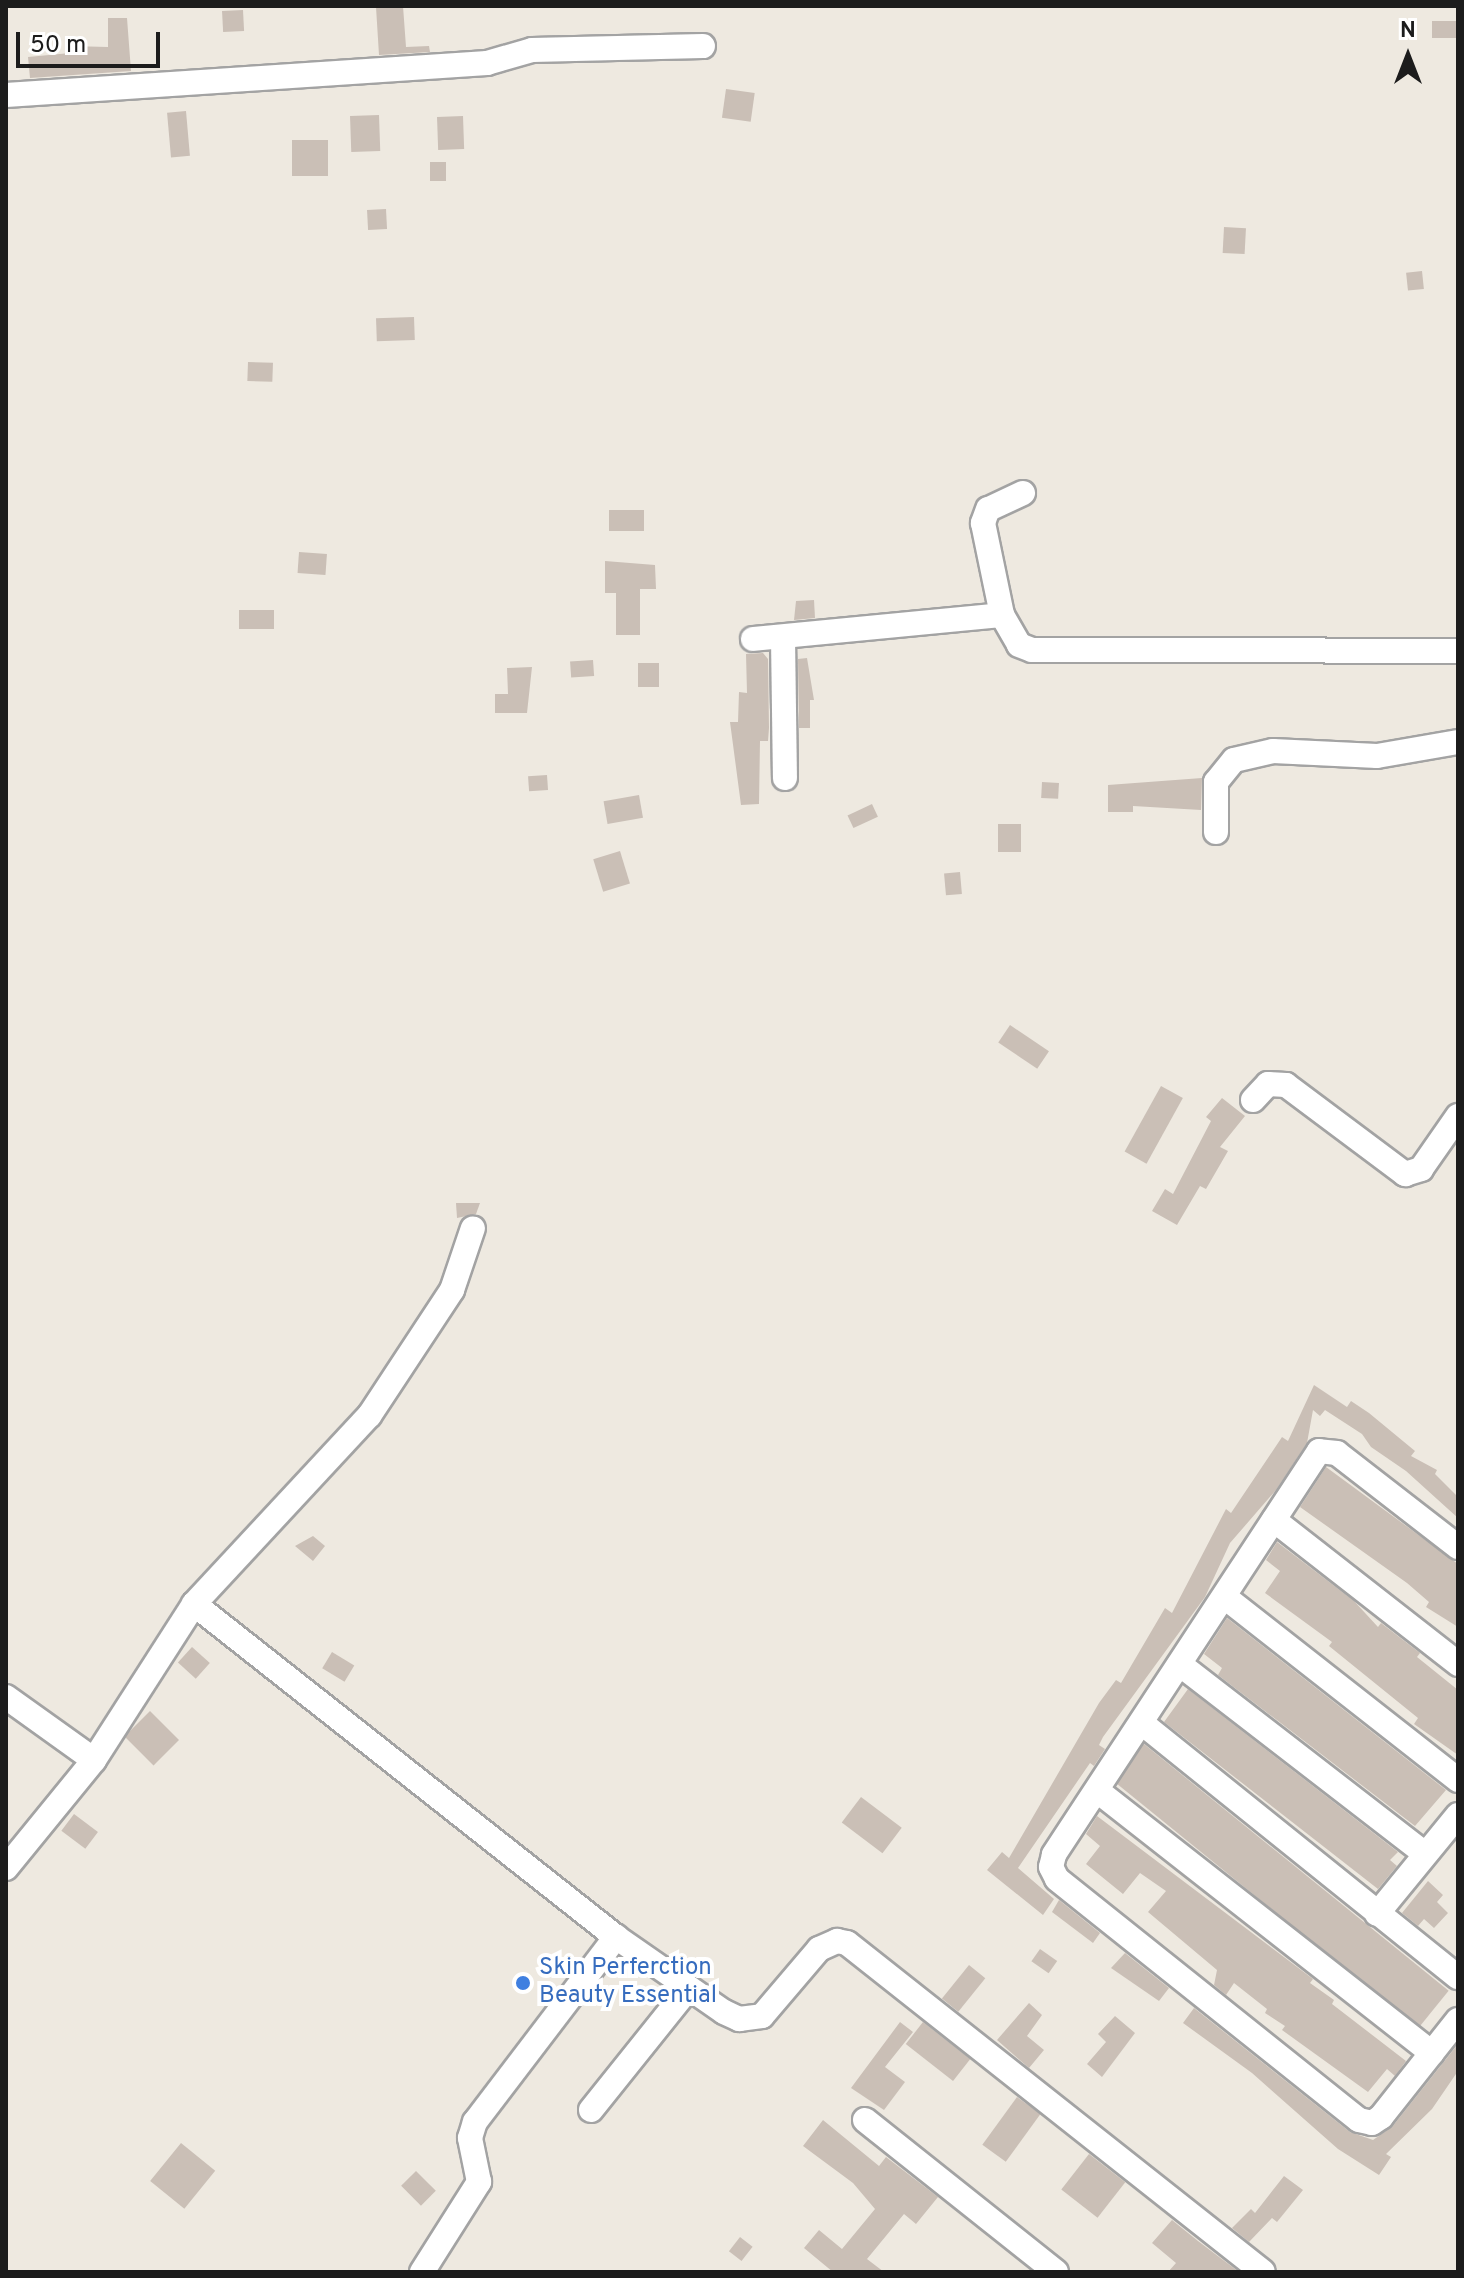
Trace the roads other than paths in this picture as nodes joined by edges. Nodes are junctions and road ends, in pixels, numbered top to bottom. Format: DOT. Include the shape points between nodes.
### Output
graph roads {
  1 [pos="703,46"];
  2 [pos="6,95"];
  3 [pos="1023,493"];
  4 [pos="1002,615"];
  5 [pos="783,638"];
  6 [pos="753,639"];
  7 [pos="1458,651"];
  8 [pos="1458,742"];
  9 [pos="785,778"];
  10 [pos="1216,832"];
  11 [pos="1253,1100"];
  12 [pos="1458,1116"];
  13 [pos="473,1228"];
  14 [pos="1274,1520"];
  15 [pos="1458,1547"];
  16 [pos="1226,1598"];
  17 [pos="194,1604"];
  18 [pos="1458,1664"];
  19 [pos="1182,1666"];
  20 [pos="6,1697"];
  21 [pos="1143,1724"];
  22 [pos="94,1760"];
  23 [pos="1458,1780"];
  24 [pos="1099,1792"];
  25 [pos="1458,1815"];
  26 [pos="1424,1853"];
  27 [pos="6,1868"];
  28 [pos="1377,1914"];
  29 [pos="616,1937"];
  30 [pos="1458,1977"];
  31 [pos="688,1989"];
  32 [pos="1458,2020"];
  33 [pos="1432,2053"];
  34 [pos="591,2110"];
  35 [pos="865,2120"];
  36 [pos="422,2272"];
  37 [pos="1056,2272"];
  38 [pos="1263,2272"];
  1 -- 2 [label="street" via="532,50 487,63"];
  3 -- 4 [label="street" via="988,509 983,523"];
  4 -- 5 [label="street"];
  4 -- 7 [label="street" via="1019,645 1047,652"];
  5 -- 6 [label="street"];
  5 -- 9 [label="street"];
  8 -- 10 [label="street" via="1377,756 1273,751 1234,760 1216,782"];
  11 -- 12 [label="street" via="1268,1084 1286,1085 1405,1174 1421,1169"];
  13 -- 17 [label="street" via="452,1290 369,1416"];
  14 -- 15 [label="street" via="1316,1454 1331,1450"];
  14 -- 16 [label="street"];
  14 -- 18 [label="street"];
  16 -- 19 [label="street"];
  16 -- 23 [label="street"];
  17 -- 22 [label="street"];
  17 -- 29 [label="street"];
  19 -- 21 [label="street"];
  19 -- 26 [label="street"];
  20 -- 22 [label="street"];
  21 -- 24 [label="street"];
  21 -- 28 [label="street"];
  22 -- 27 [label="street"];
  24 -- 33 [label="street"];
  24 -- 33 [label="street" via="1054,1855 1051,1867 1057,1879 1359,2120 1372,2123 1381,2117"];
  25 -- 26 [label="street"];
  26 -- 28 [label="street"];
  28 -- 30 [label="street"];
  29 -- 31 [label="street"];
  29 -- 36 [label="street" via="475,2122 470,2138 479,2182"];
  31 -- 34 [label="street"];
  31 -- 38 [label="street" via="724,2012 752,2020 771,2011 819,1949 837,1941 847,1943"];
  32 -- 33 [label="street"];
  35 -- 37 [label="street"];
}
